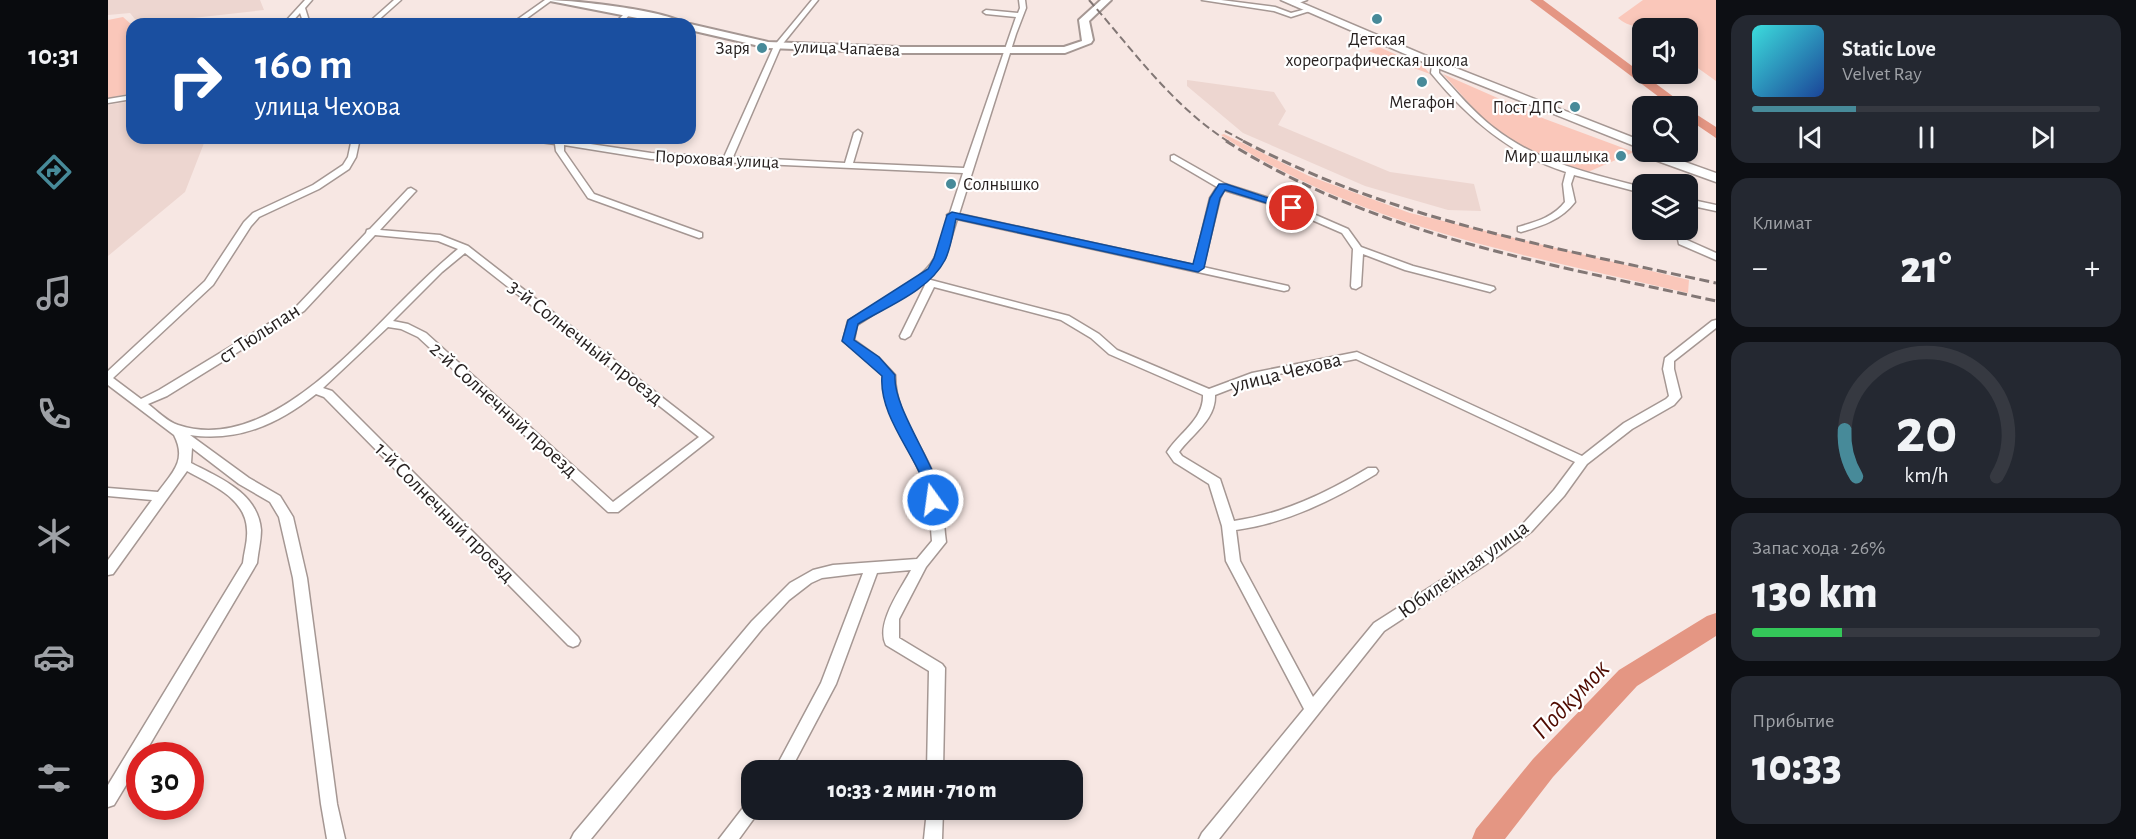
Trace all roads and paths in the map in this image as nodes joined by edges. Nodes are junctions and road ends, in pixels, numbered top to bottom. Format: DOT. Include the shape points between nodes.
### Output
graph roads {
  1 [pos="309,0"];
  2 [pos="398,0"];
  3 [pos="550,0"];
  4 [pos="815,0"];
  5 [pos="1022,0"];
  6 [pos="1106,0"];
  7 [pos="1118,0"];
  8 [pos="1205,0"];
  9 [pos="1304,0"];
  10 [pos="1290,1"];
  11 [pos="302,9"];
  12 [pos="1310,10"];
  13 [pos="629,12"];
  14 [pos="986,12"];
  15 [pos="1020,15"];
  16 [pos="289,18"];
  17 [pos="305,18"];
  18 [pos="377,18"];
  19 [pos="523,18"];
  20 [pos="623,18"];
  21 [pos="654,18"];
  22 [pos="696,28"];
  23 [pos="778,45"];
  24 [pos="1006,51"];
  25 [pos="1439,65"];
  26 [pos="126,98"];
  27 [pos="108,101"];
  28 [pos="858,133"];
  29 [pos="355,144"];
  30 [pos="559,144"];
  31 [pos="574,144"];
  32 [pos="1632,144"];
  33 [pos="588,146"];
  34 [pos="1174,158"];
  35 [pos="727,161"];
  36 [pos="1677,162"];
  37 [pos="1688,162"];
  38 [pos="848,166"];
  39 [pos="967,171"];
  40 [pos="1571,171"];
  41 [pos="1716,172"];
  42 [pos="1716,178"];
  43 [pos="1222,186"];
  44 [pos="1632,187"];
  45 [pos="411,191"];
  46 [pos="1698,204"];
  47 [pos="1713,208"];
  48 [pos="952,215"];
  49 [pos="1521,229"];
  50 [pos="370,232"];
  51 [pos="699,235"];
  52 [pos="1682,240"];
  53 [pos="465,248"];
  54 [pos="1358,249"];
  55 [pos="1716,257"];
  56 [pos="1198,268"];
  57 [pos="926,282"];
  58 [pos="1356,286"];
  59 [pos="1284,288"];
  60 [pos="1490,290"];
  61 [pos="1716,323"];
  62 [pos="387,324"];
  63 [pos="905,336"];
  64 [pos="108,379"];
  65 [pos="314,389"];
  66 [pos="1209,393"];
  67 [pos="141,403"];
  68 [pos="177,429"];
  69 [pos="1583,460"];
  70 [pos="184,465"];
  71 [pos="1372,471"];
  72 [pos="108,492"];
  73 [pos="162,497"];
  74 [pos="613,509"];
  75 [pos="1229,526"];
  76 [pos="921,564"];
  77 [pos="872,568"];
  78 [pos="108,569"];
  79 [pos="573,641"];
  80 [pos="1312,709"];
  81 [pos="788,760"];
  82 [pos="935,760"];
  83 [pos="108,800"];
  84 [pos="743,820"];
  85 [pos="934,820"];
  86 [pos="336,839"];
  87 [pos="580,839"];
  88 [pos="728,839"];
  89 [pos="933,839"];
  90 [pos="1208,839"];
  1 -- 11 [label="street"];
  2 -- 18 [label="street"];
  3 -- 13 [label="main road"];
  3 -- 19 [label="street"];
  4 -- 23 [label="street"];
  5 -- 15 [label="street"];
  6 -- 24 [label="main road, улица Чапаева" via="1084,20 1088,40 1081,46"];
  7 -- 24 [label="main road, улица Чапаева" via="1094,25 1094,43 1084,49 1058,53"];
  8 -- 12 [label="street" via="1275,9 1291,15"];
  9 -- 10 [label="street"];
  10 -- 12 [label="main road"];
  11 -- 16 [label="street"];
  11 -- 17 [label="street"];
  12 -- 25 [label="main road"];
  13 -- 20 [label="street"];
  13 -- 21 [label="main road"];
  14 -- 15 [label="street"];
  15 -- 24 [label="street"];
  22 -- 23 [label="main road, улица Чапаева"];
  23 -- 24 [label="main road, улица Чапаева"];
  23 -- 35 [label="street"];
  24 -- 39 [label="street"];
  25 -- 32 [label="main road" via="1532,107"];
  25 -- 40 [label="street" via="1435,73 1495,134 1523,152"];
  26 -- 27 [label="street"];
  28 -- 38 [label="street"];
  29 -- 64 [label="street" via="346,167 316,188 256,215 208,283"];
  30 -- 51 [label="street" via="560,152 591,196"];
  31 -- 33 [label="street, Пороховая улица"];
  33 -- 35 [label="street, Пороховая улица" via="651,156"];
  34 -- 43 [label="street"];
  35 -- 38 [label="street, Пороховая улица"];
  36 -- 42 [label="main road"];
  37 -- 41 [label="main road"];
  38 -- 39 [label="street, Пороховая улица"];
  39 -- 48 [label="street"];
  40 -- 44 [label="street"];
  40 -- 49 [label="street" via="1567,184 1570,201 1566,208 1550,219"];
  43 -- 54 [label="street" via="1316,217 1345,231"];
  43 -- 56 [label="street" via="1215,198"];
  45 -- 50 [label="street, ст Тюльпан"];
  46 -- 47 [label="street"];
  48 -- 56 [label="street"];
  48 -- 57 [label="street" via="940,258"];
  50 -- 53 [label="street, 3-й Солнечный проезд" via="440,238"];
  50 -- 67 [label="street, ст Тюльпан" via="292,315"];
  52 -- 55 [label="street"];
  53 -- 62 [label="street"];
  53 -- 74 [label="street, 3-й Солнечный проезд" via="707,437"];
  54 -- 58 [label="street"];
  54 -- 60 [label="street" via="1409,268"];
  56 -- 59 [label="street"];
  57 -- 63 [label="street"];
  57 -- 66 [label="street" via="1065,318 1113,352"];
  57 -- 76 [label="street" via="852,323 848,341 889,375 888,387 901,424 930,479 939,542"];
  61 -- 69 [label="street, Юбилейная улица" via="1669,360 1667,367 1675,397"];
  62 -- 65 [label="street"];
  62 -- 74 [label="street, 2-й Солнечный проезд" via="405,326 422,335"];
  64 -- 67 [label="street"];
  65 -- 68 [label="street" via="271,420 236,432 212,434"];
  65 -- 79 [label="street, 1-й Солнечный проезд" via="328,394"];
  66 -- 69 [label="street, улица Чехова" via="1256,375 1357,355"];
  66 -- 75 [label="street, улица Чехова" via="1211,402 1202,418 1173,452 1215,482"];
  67 -- 68 [label="street"];
  68 -- 70 [label="street" via="186,446"];
  68 -- 86 [label="street" via="244,481 275,499 286,517 300,578"];
  69 -- 80 [label="street, Юбилейная улица" via="1527,528 1379,627"];
  70 -- 73 [label="street"];
  70 -- 83 [label="street" via="237,495 250,510 254,529 249,563"];
  71 -- 75 [label="street" via="1285,514 1249,525"];
  72 -- 73 [label="street"];
  73 -- 78 [label="street"];
  75 -- 80 [label="street, улица Чехова" via="1233,561"];
  76 -- 77 [label="street"];
  76 -- 82 [label="street" via="892,619 891,641 937,668"];
  77 -- 81 [label="street" via="828,684"];
  77 -- 87 [label="street" via="842,568 813,574 788,591"];
  80 -- 90 [label="street, Юбилейная улица"];
  84 -- 88 [label="street"];
  85 -- 89 [label="street"];
}
